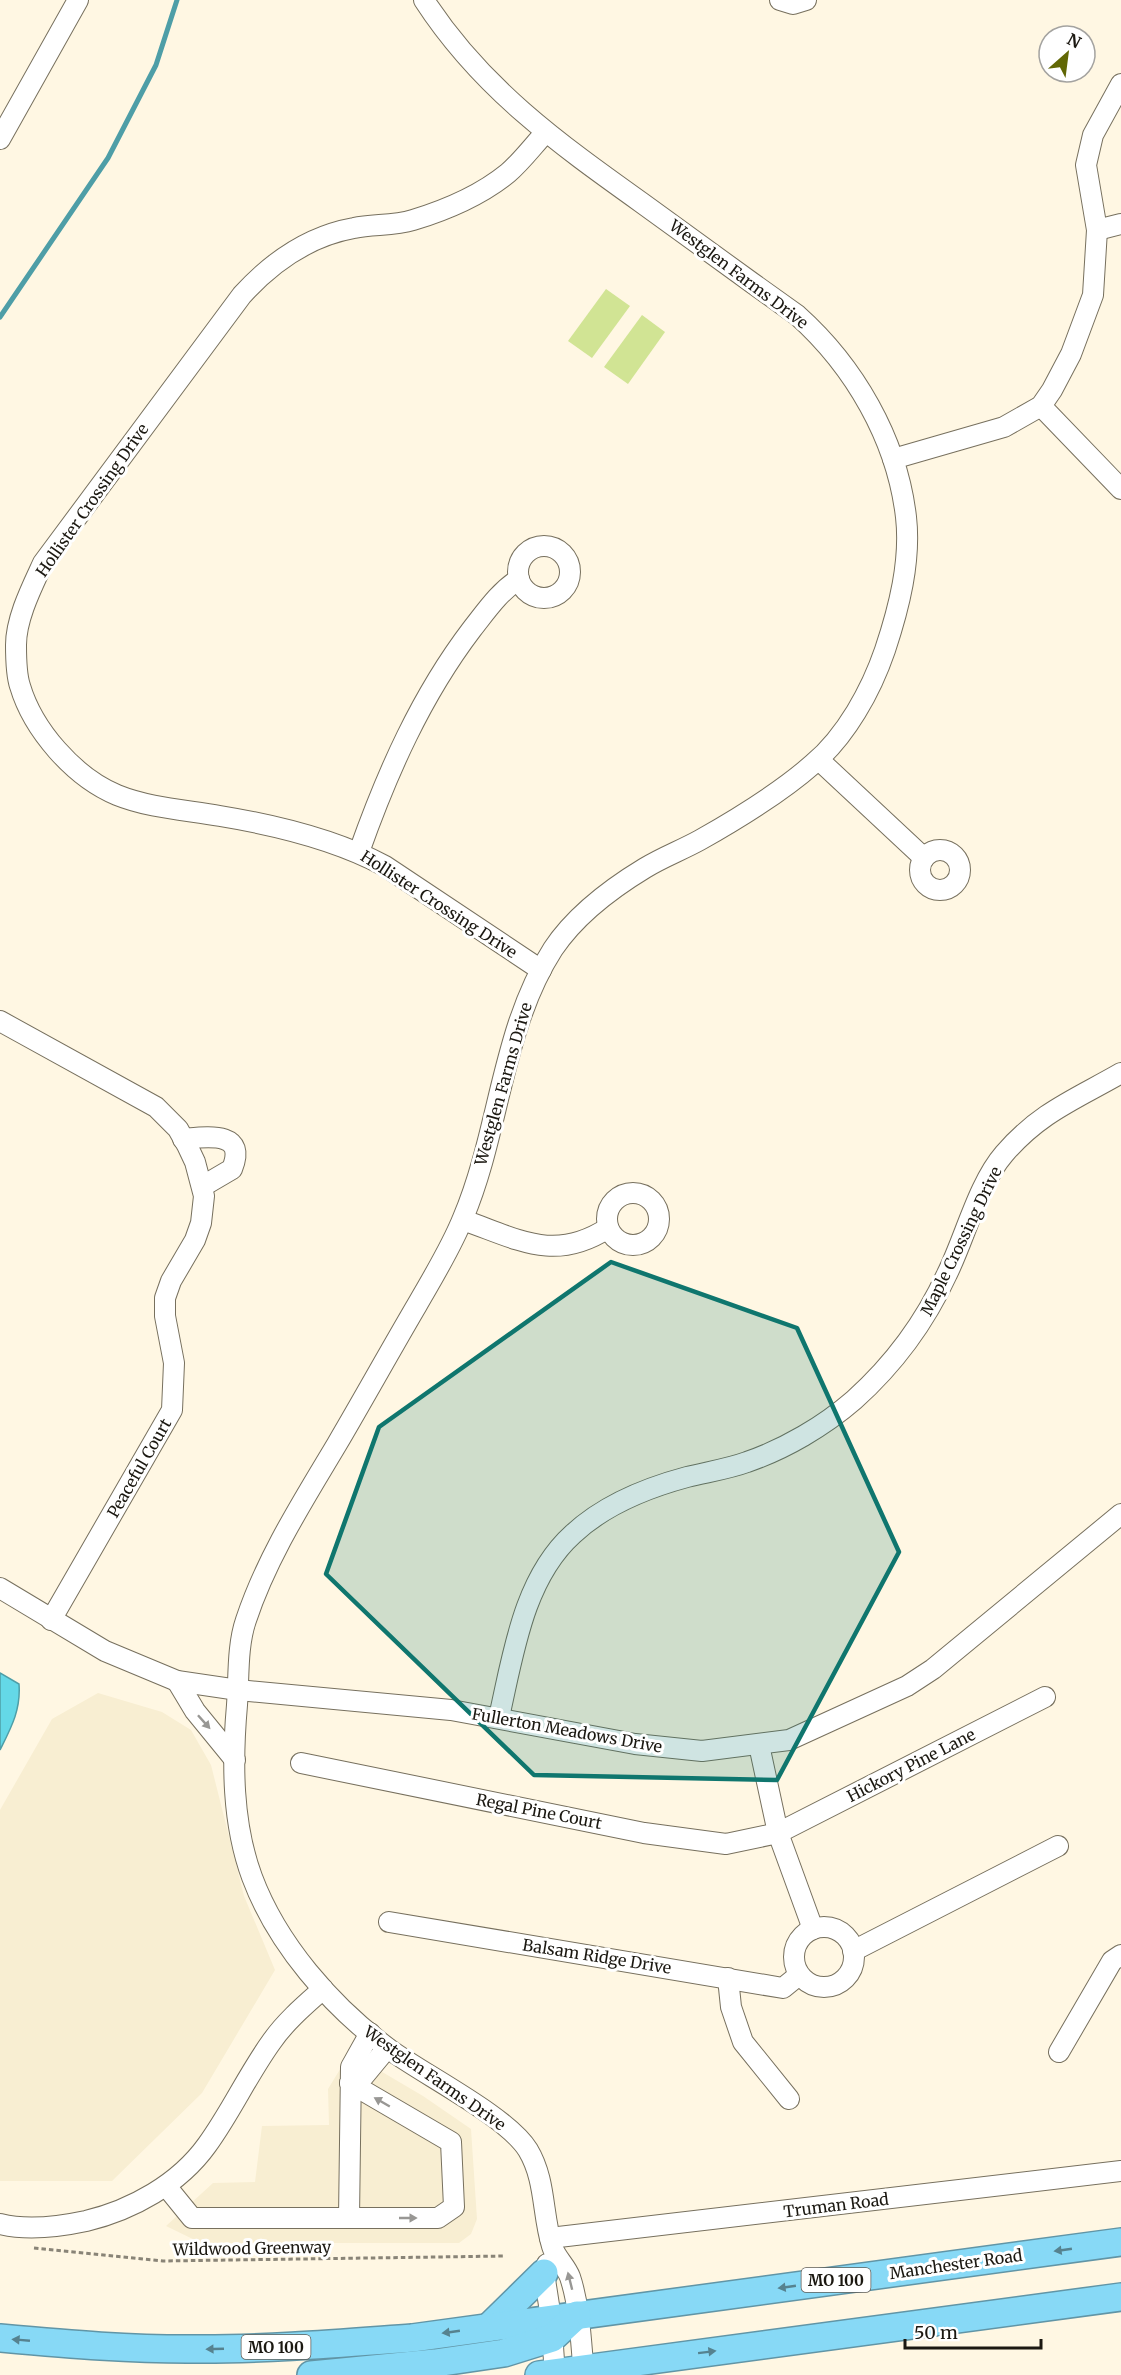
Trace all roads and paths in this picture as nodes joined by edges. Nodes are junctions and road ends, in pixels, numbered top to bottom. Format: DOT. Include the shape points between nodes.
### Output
graph roads {
  1 [pos="78,0"];
  2 [pos="424,0"];
  3 [pos="780,0"];
  4 [pos="806,0"];
  5 [pos="1121,84"];
  6 [pos="546,133"];
  7 [pos="0,139"];
  8 [pos="1121,224"];
  9 [pos="1097,230"];
  10 [pos="1041,406"];
  11 [pos="893,459"];
  12 [pos="1121,489"];
  13 [pos="519,579"];
  14 [pos="819,760"];
  15 [pos="359,852"];
  16 [pos="924,858"];
  17 [pos="541,970"];
  18 [pos="0,1022"];
  19 [pos="1121,1073"];
  20 [pos="183,1139"];
  21 [pos="203,1186"];
  22 [pos="463,1220"];
  23 [pos="608,1228"];
  24 [pos="1121,1514"];
  25 [pos="0,1588"];
  26 [pos="51,1620"];
  27 [pos="177,1681"];
  28 [pos="238,1690"];
  29 [pos="1045,1697"];
  30 [pos="499,1717"];
  31 [pos="759,1745"];
  32 [pos="235,1760"];
  33 [pos="301,1763"];
  34 [pos="778,1833"];
  35 [pos="1058,1846"];
  36 [pos="389,1922"];
  37 [pos="813,1929"];
  38 [pos="853,1951"];
  39 [pos="1121,1955"];
  40 [pos="799,1975"];
  41 [pos="728,1978"];
  42 [pos="323,1989"];
  43 [pos="370,2033"];
  44 [pos="387,2048"];
  45 [pos="1059,2052"];
  46 [pos="351,2083"];
  47 [pos="789,2099"];
  48 [pos="1121,2171"];
  49 [pos="166,2186"];
  50 [pos="349,2218"];
  51 [pos="0,2224"];
  52 [pos="1121,2242"];
  53 [pos="30,2247"];
  54 [pos="549,2254"];
  55 [pos="506,2256"];
  56 [pos="1121,2297"];
  57 [pos="560,2324"];
  58 [pos="489,2327"];
  59 [pos="0,2338"];
  60 [pos="639,2367"];
  61 [pos="584,2372"];
  62 [pos="550,2374"];
  63 [pos="311,2375"];
  1 -- 7 [label="street"];
  2 -- 6 [label="street, Westglen Farms Drive" via="465,56"];
  3 -- 4 [label="street" via="792,4"];
  5 -- 9 [label="street" via="1093,135 1086,165"];
  6 -- 11 [label="street, Westglen Farms Drive" via="815,332 836,354 867,399"];
  6 -- 15 [label="street, Hollister Crossing Drive" via="508,173 472,196 412,220 327,235 301,246 259,277 43,563 18,633 19,685 45,736 89,778 138,802 255,822"];
  8 -- 9 [label="street"];
  9 -- 10 [label="street" via="1094,295 1071,354"];
  10 -- 11 [label="street" via="1004,427"];
  10 -- 12 [label="street"];
  11 -- 14 [label="street, Westglen Farms Drive" via="906,521 906,556 893,626 867,694"];
  13 -- 15 [label="street" via="501,591 438,678 383,785"];
  14 -- 16 [label="street"];
  14 -- 17 [label="street, Westglen Farms Drive" via="783,788 700,840 646,867 598,901 557,943"];
  15 -- 17 [label="street, Hollister Crossing Drive"];
  17 -- 22 [label="street, Westglen Farms Drive" via="520,1016"];
  18 -- 20 [label="street, Peaceful Court" via="156,1107"];
  19 -- 30 [label="street, Maple Crossing Drive" via="1054,1108 1003,1156 978,1200 947,1275 920,1325 853,1401 786,1445 746,1462 645,1490 609,1508 572,1534 549,1563 531,1598 519,1630"];
  20 -- 21 [label="street, Peaceful Court"];
  20 -- 21 [label="street" via="217,1136 233,1147 232,1169"];
  21 -- 26 [label="street, Peaceful Court" via="201,1223 165,1298 174,1363 172,1410"];
  22 -- 23 [label="street" via="551,1247 588,1241"];
  22 -- 28 [label="street, Westglen Farms Drive" via="264,1571 243,1629"];
  24 -- 31 [label="street, Fullerton Meadows Drive" via="933,1670 907,1686 789,1740"];
  25 -- 26 [label="street, Fullerton Meadows Drive"];
  26 -- 27 [label="street, Fullerton Meadows Drive" via="105,1651"];
  27 -- 28 [label="street, Fullerton Meadows Drive"];
  27 -- 32 [label="street, one-way" via="195,1712"];
  28 -- 30 [label="street, Fullerton Meadows Drive"];
  28 -- 32 [label="street, Westglen Farms Drive"];
  29 -- 34 [label="street, Hickory Pine Lane"];
  30 -- 31 [label="street, Fullerton Meadows Drive" via="635,1744 702,1751"];
  31 -- 34 [label="street"];
  32 -- 42 [label="street, Westglen Farms Drive" via="241,1833 252,1875 271,1917"];
  33 -- 34 [label="street, Regal Pine Court" via="644,1833 726,1844"];
  34 -- 37 [label="street"];
  35 -- 38 [label="street"];
  36 -- 41 [label="street, Balsam Ridge Drive"];
  37 -- 38 [label="street" via="833,1929 843,1934"];
  37 -- 40 [label="street" via="800,1938 795,1948 793,1958"];
  38 -- 40 [label="street" via="850,1971 837,1984 817,1987"];
  39 -- 45 [label="street" via="1112,1961"];
  40 -- 41 [label="street, Balsam Ridge Drive" via="783,1988"];
  41 -- 47 [label="street" via="731,2007 743,2042"];
  42 -- 43 [label="street, Westglen Farms Drive"];
  42 -- 49 [label="street" via="286,2023 206,2147"];
  43 -- 44 [label="street, Westglen Farms Drive"];
  43 -- 46 [label="street" via="351,2067"];
  44 -- 46 [label="street" via="363,2077"];
  44 -- 54 [label="street, Westglen Farms Drive" via="502,2124 525,2145 540,2181"];
  46 -- 50 [label="street"];
  50 -- 46 [label="street, one-way" via="438,2218 454,2207 452,2142"];
  48 -- 54 [label="street, Truman Road"];
  49 -- 50 [label="street" via="192,2218"];
  49 -- 51 [label="street" via="96,2218 39,2228"];
  52 -- 57 [label="highway, Manchester Road / MO 100, one-way"];
  53 -- 55 [label="path, Wildwood Greenway" via="163,2261"];
  54 -- 57 [label="street, Westglen Farms Drive" via="569,2273"];
  54 -- 58 [label="highway"];
  60 -- 56 [label="highway, one-way"];
  57 -- 58 [label="highway, MO 100"];
  57 -- 61 [label="street"];
  57 -- 62 [label="street"];
  57 -- 63 [label="highway" via="522,2349 493,2355"];
  58 -- 59 [label="highway, MO 100, one-way" via="412,2338 201,2349 98,2347"];
  60 -- 61 [label="highway"];
  61 -- 62 [label="highway"];
}
